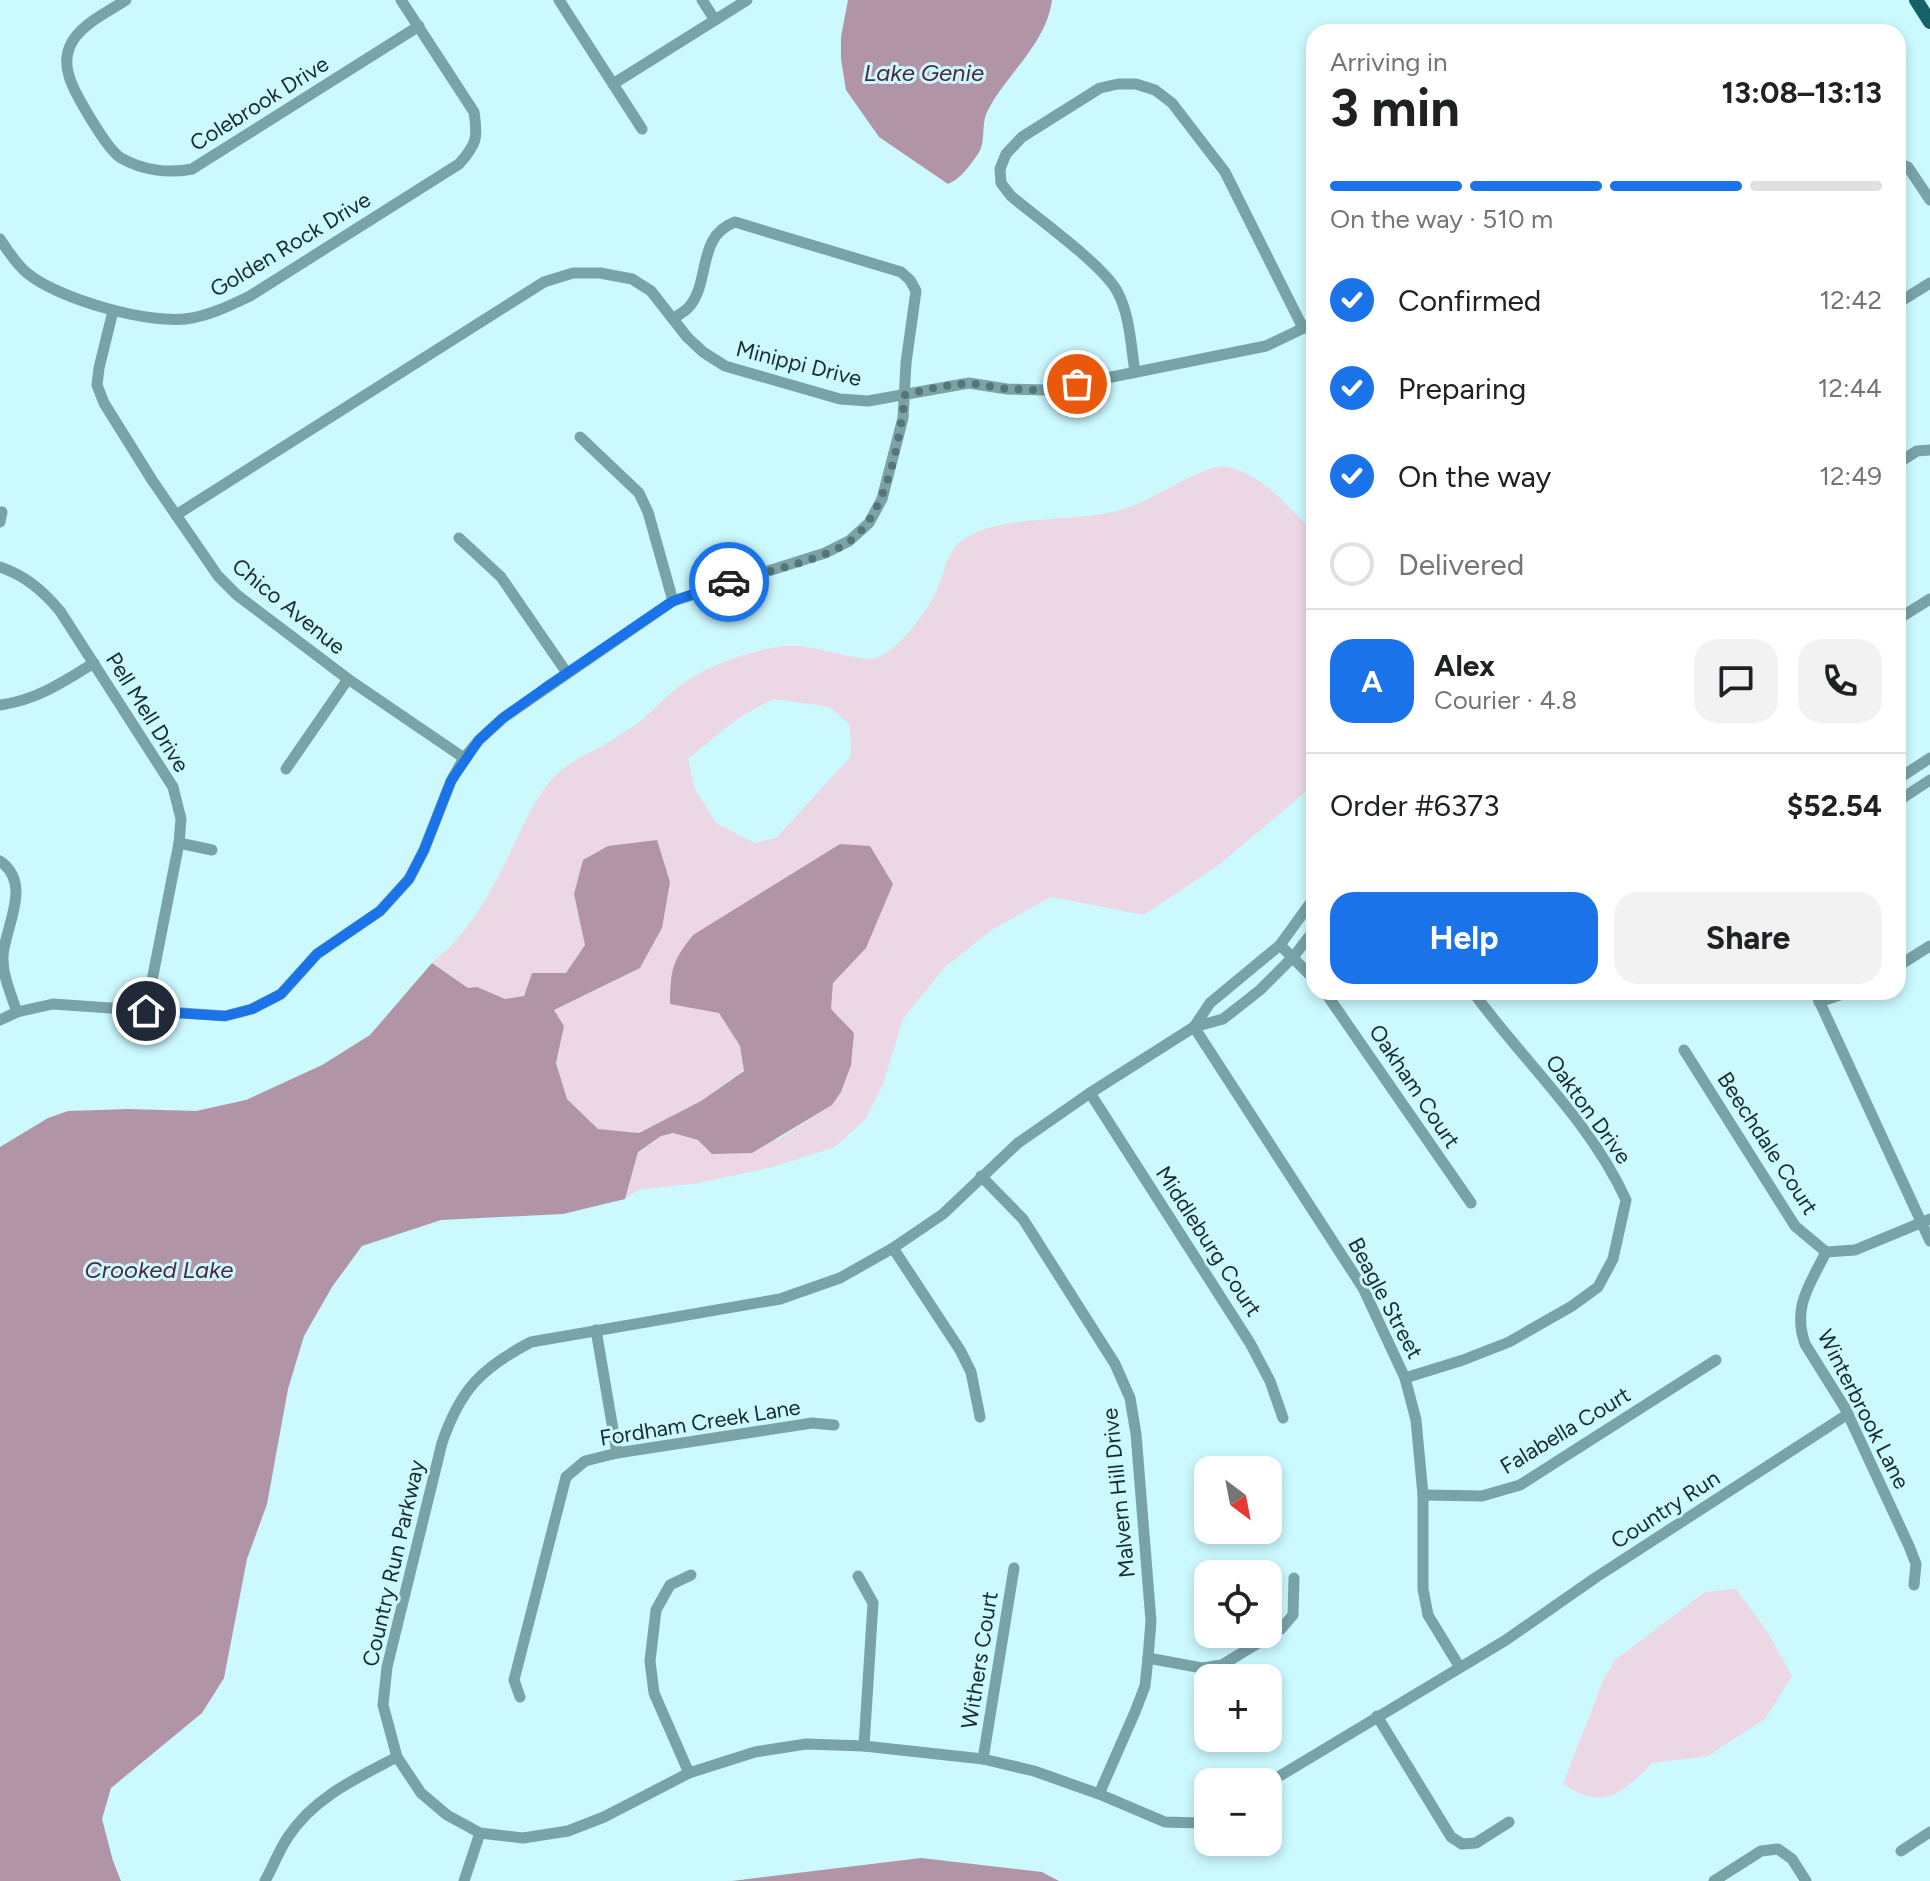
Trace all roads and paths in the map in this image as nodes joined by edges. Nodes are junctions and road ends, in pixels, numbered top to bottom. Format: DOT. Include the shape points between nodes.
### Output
graph roads {
  1 [pos="126,0"];
  2 [pos="401,0"];
  3 [pos="559,0"];
  4 [pos="702,0"];
  5 [pos="747,0"];
  6 [pos="1916,0"];
  7 [pos="715,20"];
  8 [pos="1930,22"];
  9 [pos="419,26"];
  10 [pos="613,84"];
  11 [pos="642,129"];
  12 [pos="1906,166"];
  13 [pos="1930,200"];
  14 [pos="0,239"];
  15 [pos="1930,283"];
  16 [pos="1906,298"];
  17 [pos="113,311"];
  18 [pos="673,319"];
  19 [pos="1306,320"];
  20 [pos="1306,326"];
  21 [pos="1135,372"];
  22 [pos="905,395"];
  23 [pos="580,437"];
  24 [pos="1930,450"];
  25 [pos="1906,458"];
  26 [pos="176,515"];
  27 [pos="459,538"];
  28 [pos="0,567"];
  29 [pos="1930,599"];
  30 [pos="673,601"];
  31 [pos="1906,614"];
  32 [pos="94,663"];
  33 [pos="567,673"];
  34 [pos="348,679"];
  35 [pos="0,705"];
  36 [pos="464,758"];
  37 [pos="1930,758"];
  38 [pos="286,769"];
  39 [pos="1906,774"];
  40 [pos="1930,780"];
  41 [pos="1906,796"];
  42 [pos="179,843"];
  43 [pos="212,850"];
  44 [pos="0,861"];
  45 [pos="1306,909"];
  46 [pos="1306,940"];
  47 [pos="1280,945"];
  48 [pos="1930,946"];
  49 [pos="1294,956"];
  50 [pos="1906,961"];
  51 [pos="1306,970"];
  52 [pos="1331,1000"];
  53 [pos="1480,1000"];
  54 [pos="1818,1000"];
  55 [pos="146,1011"];
  56 [pos="17,1012"];
  57 [pos="0,1020"];
  58 [pos="1194,1027"];
  59 [pos="1684,1050"];
  60 [pos="1090,1093"];
  61 [pos="981,1176"];
  62 [pos="1471,1203"];
  63 [pos="1926,1221"];
  64 [pos="1930,1241"];
  65 [pos="893,1248"];
  66 [pos="1826,1252"];
  67 [pos="596,1330"];
  68 [pos="1716,1360"];
  69 [pos="1405,1378"];
  70 [pos="1848,1414"];
  71 [pos="980,1417"];
  72 [pos="1283,1418"];
  73 [pos="834,1425"];
  74 [pos="617,1453"];
  75 [pos="1423,1495"];
  76 [pos="1014,1568"];
  77 [pos="691,1575"];
  78 [pos="858,1576"];
  79 [pos="1294,1578"];
  80 [pos="1914,1585"];
  81 [pos="1148,1658"];
  82 [pos="1459,1666"];
  83 [pos="520,1697"];
  84 [pos="1377,1716"];
  85 [pos="864,1746"];
  86 [pos="397,1757"];
  87 [pos="983,1759"];
  88 [pos="689,1773"];
  89 [pos="1282,1774"];
  90 [pos="1099,1794"];
  91 [pos="1509,1822"];
  92 [pos="1194,1823"];
  93 [pos="1930,1832"];
  94 [pos="480,1833"];
  95 [pos="1901,1851"];
  96 [pos="265,1881"];
  97 [pos="464,1881"];
  98 [pos="1714,1881"];
  99 [pos="1806,1881"];
  1 -- 9 [label="street, Colebrook Drive" via="84,28 70,44 66,62 69,79 118,157 153,170 192,169"];
  2 -- 9 [label="street"];
  3 -- 10 [label="street"];
  4 -- 7 [label="street"];
  5 -- 7 [label="street"];
  6 -- 8 [label="main road"];
  7 -- 10 [label="street"];
  9 -- 17 [label="street, Golden Rock Drive" via="474,112 474,147 459,164 219,311 190,319"];
  10 -- 11 [label="street"];
  12 -- 13 [label="street"];
  14 -- 17 [label="street, Golden Rock Drive" via="27,273 45,285"];
  15 -- 16 [label="street"];
  17 -- 26 [label="street, Chico Avenue" via="97,385"];
  18 -- 22 [label="street, Minippi Drive" via="703,352 725,366 840,399"];
  18 -- 22 [label="street" via="690,306 714,235 735,222 901,272 916,291"];
  18 -- 26 [label="street, Minippi Drive" via="651,291 632,279 573,273 544,282"];
  19 -- 21 [label="street" via="1225,172 1172,103 1136,84 1100,88 1022,137 1006,154 1001,183 1117,290"];
  20 -- 21 [label="street, Minippi Drive" via="1266,346"];
  21 -- 22 [label="street, Minippi Drive" via="1047,390 969,383"];
  22 -- 30 [label="street" via="882,499 869,523 849,541"];
  23 -- 30 [label="street" via="639,493"];
  24 -- 25 [label="street"];
  26 -- 34 [label="street, Chico Avenue" via="237,595"];
  27 -- 33 [label="street" via="501,577"];
  28 -- 32 [label="street, Pell Mell Drive" via="43,591"];
  29 -- 31 [label="street"];
  30 -- 33 [label="street"];
  32 -- 35 [label="street" via="39,696"];
  32 -- 42 [label="street, Pell Mell Drive" via="173,787 181,819"];
  33 -- 36 [label="street" via="503,718"];
  34 -- 36 [label="street, Chico Avenue"];
  34 -- 38 [label="street"];
  36 -- 55 [label="street" via="409,879 380,911 317,954 281,994 225,1016"];
  37 -- 39 [label="street"];
  40 -- 41 [label="street"];
  42 -- 43 [label="street"];
  42 -- 55 [label="street, Pell Mell Drive"];
  44 -- 56 [label="street" via="14,878 17,894 3,956"];
  45 -- 47 [label="street, Country Run Parkway"];
  46 -- 49 [label="street, Country Run Parkway"];
  47 -- 49 [label="street"];
  47 -- 58 [label="street, Country Run Parkway" via="1210,1003"];
  48 -- 50 [label="street"];
  49 -- 51 [label="street"];
  49 -- 58 [label="street, Country Run Parkway" via="1223,1019"];
  52 -- 62 [label="street, Oakham Court"];
  53 -- 69 [label="street, Oakton Drive" via="1556,1093 1626,1200 1613,1259 1598,1287 1509,1342"];
  54 -- 63 [label="street"];
  55 -- 56 [label="street" via="53,1004"];
  56 -- 57 [label="street"];
  58 -- 60 [label="street, Country Run Parkway"];
  58 -- 69 [label="street, Beagle Street" via="1363,1288"];
  59 -- 66 [label="street, Beechdale Court" via="1795,1226"];
  60 -- 61 [label="street, Country Run Parkway"];
  60 -- 72 [label="street, Middleburg Court" via="1250,1343"];
  61 -- 65 [label="street, Country Run Parkway" via="943,1214"];
  61 -- 81 [label="street, Malvern Hill Drive" via="1023,1219 1115,1364 1130,1398 1151,1621"];
  63 -- 64 [label="street"];
  63 -- 66 [label="street" via="1855,1250"];
  65 -- 67 [label="street, Country Run Parkway" via="840,1278 780,1299"];
  65 -- 71 [label="street" via="960,1350 971,1372"];
  66 -- 70 [label="street, Winterbrook Lane" via="1800,1305 1799,1319 1805,1344"];
  67 -- 74 [label="street"];
  67 -- 86 [label="street, Country Run Parkway" via="531,1342 500,1358 475,1380 453,1412 387,1667 383,1705"];
  68 -- 75 [label="street, Falabella Court" via="1520,1485 1482,1496"];
  69 -- 75 [label="street, Beagle Street" via="1416,1420"];
  70 -- 80 [label="street, Winterbrook Lane" via="1916,1564"];
  70 -- 82 [label="street, Country Run"];
  73 -- 74 [label="street, Fordham Creek Lane" via="812,1423"];
  74 -- 83 [label="street, Fordham Creek Lane" via="585,1461 566,1477 514,1680"];
  75 -- 82 [label="street, Beagle Street" via="1428,1615"];
  76 -- 87 [label="street, Withers Court"];
  77 -- 88 [label="street" via="670,1585 656,1610 650,1661 654,1693"];
  78 -- 85 [label="street" via="873,1603"];
  79 -- 81 [label="street" via="1293,1615 1281,1629 1222,1665 1202,1668"];
  81 -- 90 [label="street, Malvern Hill Drive" via="1145,1686"];
  82 -- 84 [label="street"];
  84 -- 89 [label="street"];
  84 -- 91 [label="street" via="1451,1837 1462,1844 1476,1843"];
  85 -- 87 [label="street, Country Run Parkway"];
  85 -- 88 [label="street, Country Run Parkway" via="780,1748"];
  86 -- 94 [label="street, Country Run Parkway" via="421,1793"];
  86 -- 96 [label="street" via="310,1810 288,1837"];
  87 -- 90 [label="street, Country Run Parkway"];
  88 -- 94 [label="street, Country Run Parkway" via="568,1831 523,1838"];
  90 -- 92 [label="street, Country Run Parkway" via="1165,1822"];
  93 -- 95 [label="street"];
  94 -- 97 [label="street"];
  98 -- 99 [label="street" via="1761,1851 1778,1849"];
}
